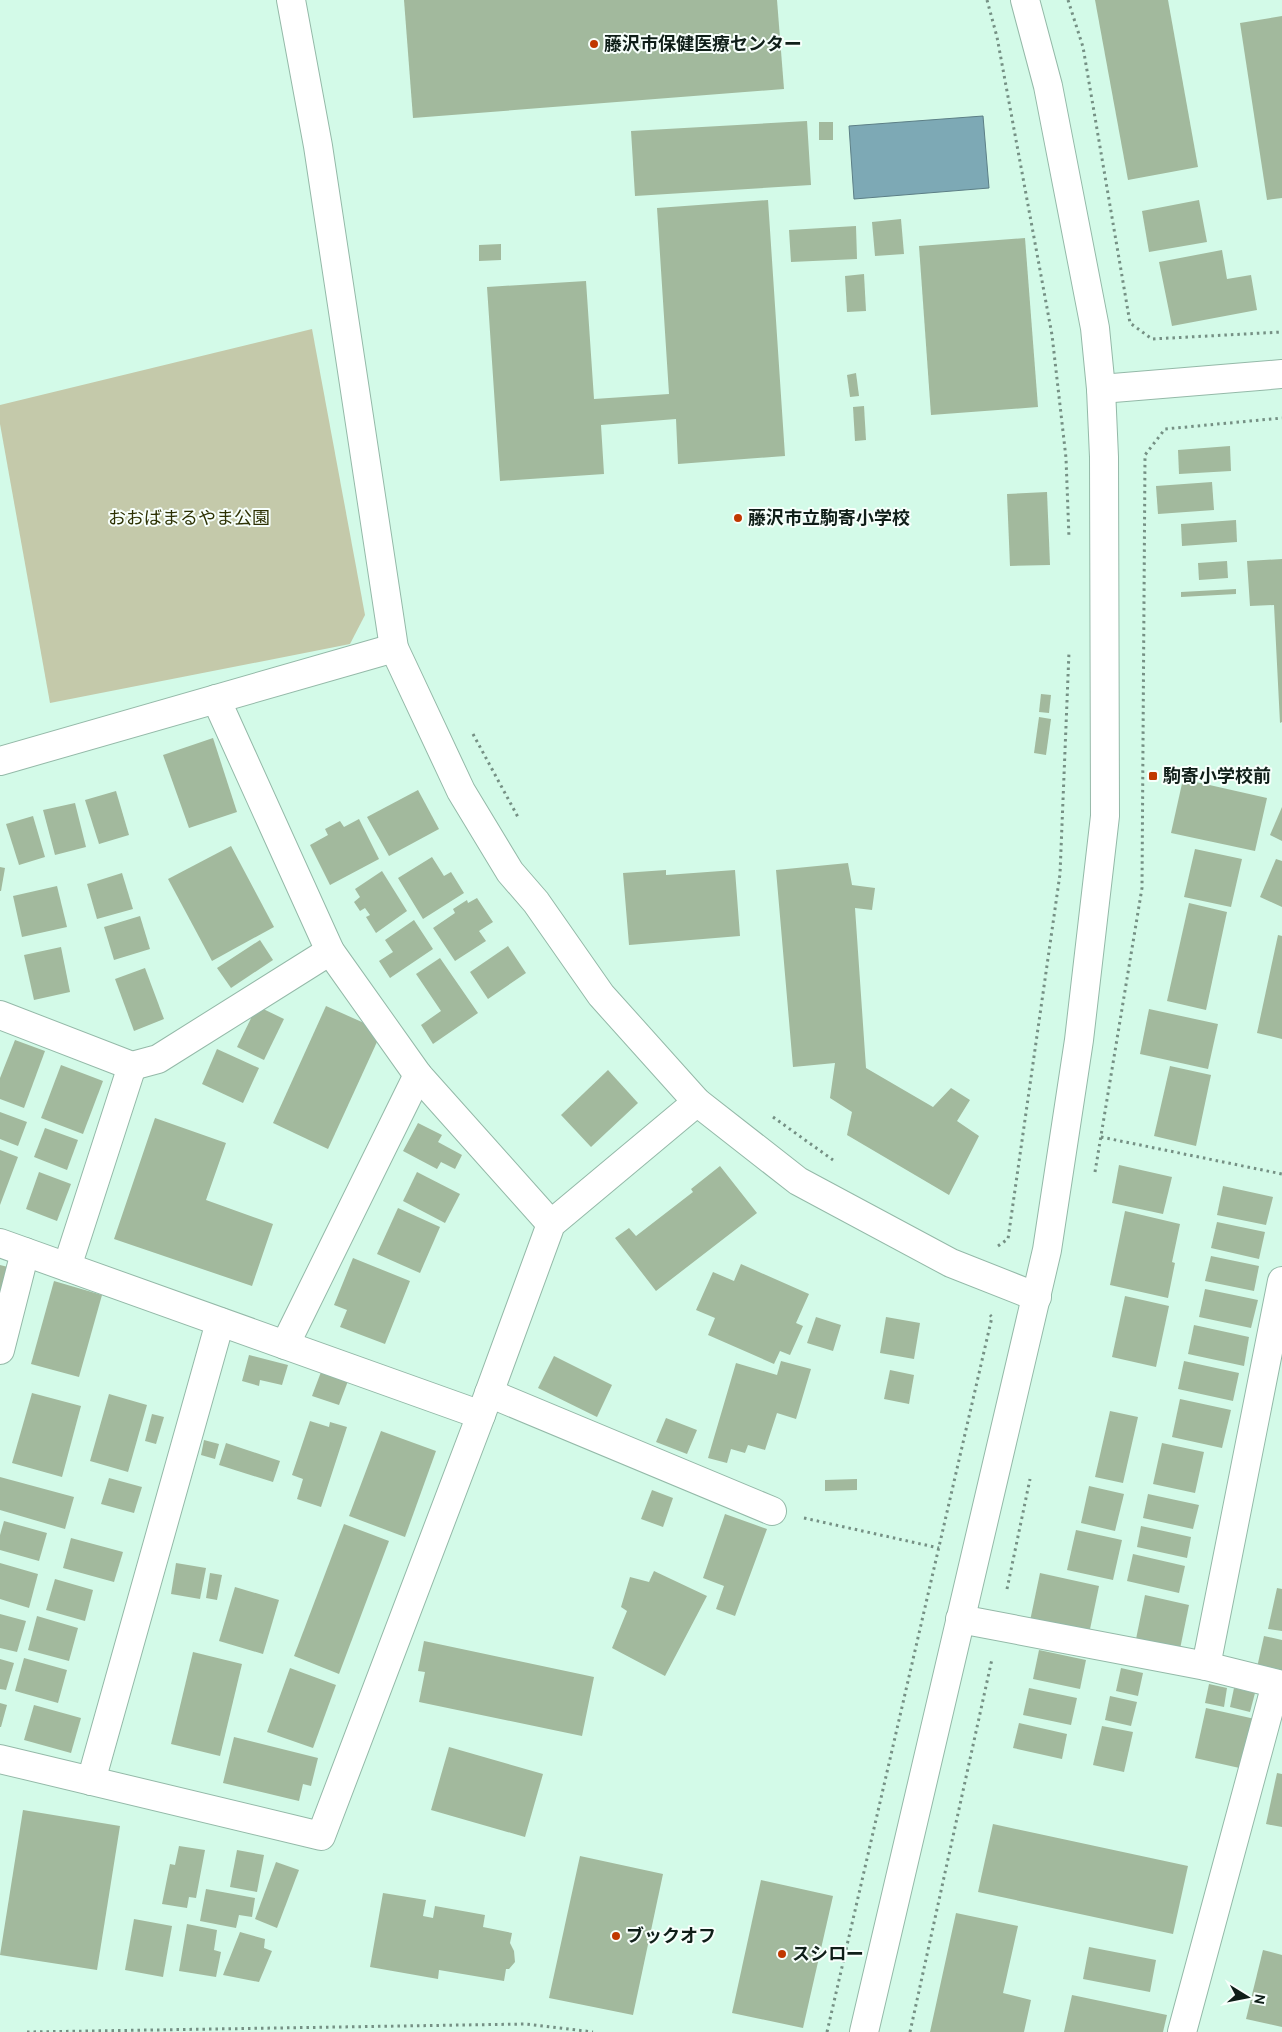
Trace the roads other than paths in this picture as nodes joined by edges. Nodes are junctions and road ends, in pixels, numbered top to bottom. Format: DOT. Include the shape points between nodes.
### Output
graph roads {
  1 [pos="291,0"];
  2 [pos="1025,0"];
  3 [pos="1282,374"];
  4 [pos="1101,389"];
  5 [pos="394,648"];
  6 [pos="216,698"];
  7 [pos="0,762"];
  8 [pos="330,951"];
  9 [pos="0,1015"];
  10 [pos="132,1066"];
  11 [pos="418,1075"];
  12 [pos="697,1102"];
  13 [pos="551,1224"];
  14 [pos="0,1243"];
  15 [pos="25,1252"];
  16 [pos="67,1267"];
  17 [pos="1282,1281"];
  18 [pos="1037,1296"];
  19 [pos="220,1322"];
  20 [pos="285,1345"];
  21 [pos="0,1350"];
  22 [pos="485,1404"];
  23 [pos="772,1511"];
  24 [pos="960,1619"];
  25 [pos="1206,1666"];
  26 [pos="1279,1684"];
  27 [pos="0,1759"];
  28 [pos="91,1781"];
  29 [pos="864,2032"];
  30 [pos="1182,2032"];
  1 -- 5 [label="street" via="318,146"];
  2 -- 4 [label="street" via="1048,86 1095,328"];
  3 -- 4 [label="street"];
  4 -- 18 [label="street" via="1105,816 1079,1040"];
  5 -- 6 [label="street"];
  5 -- 12 [label="street" via="461,791 510,872 536,902 601,995"];
  6 -- 7 [label="street"];
  6 -- 8 [label="street"];
  8 -- 10 [label="street" via="158,1059"];
  8 -- 11 [label="street"];
  9 -- 10 [label="street"];
  10 -- 16 [label="street"];
  11 -- 13 [label="street"];
  11 -- 20 [label="street"];
  12 -- 13 [label="street"];
  12 -- 18 [label="street" via="798,1181 951,1263"];
  13 -- 22 [label="street"];
  14 -- 15 [label="street"];
  15 -- 16 [label="street"];
  15 -- 21 [label="street"];
  16 -- 19 [label="street"];
  17 -- 25 [label="street"];
  18 -- 24 [label="street"];
  19 -- 20 [label="street"];
  19 -- 28 [label="street"];
  20 -- 22 [label="street"];
  22 -- 23 [label="street"];
  22 -- 28 [label="street" via="321,1836"];
  24 -- 25 [label="street"];
  24 -- 29 [label="street"];
  25 -- 26 [label="street"];
  26 -- 30 [label="street"];
  27 -- 28 [label="street"];
}
